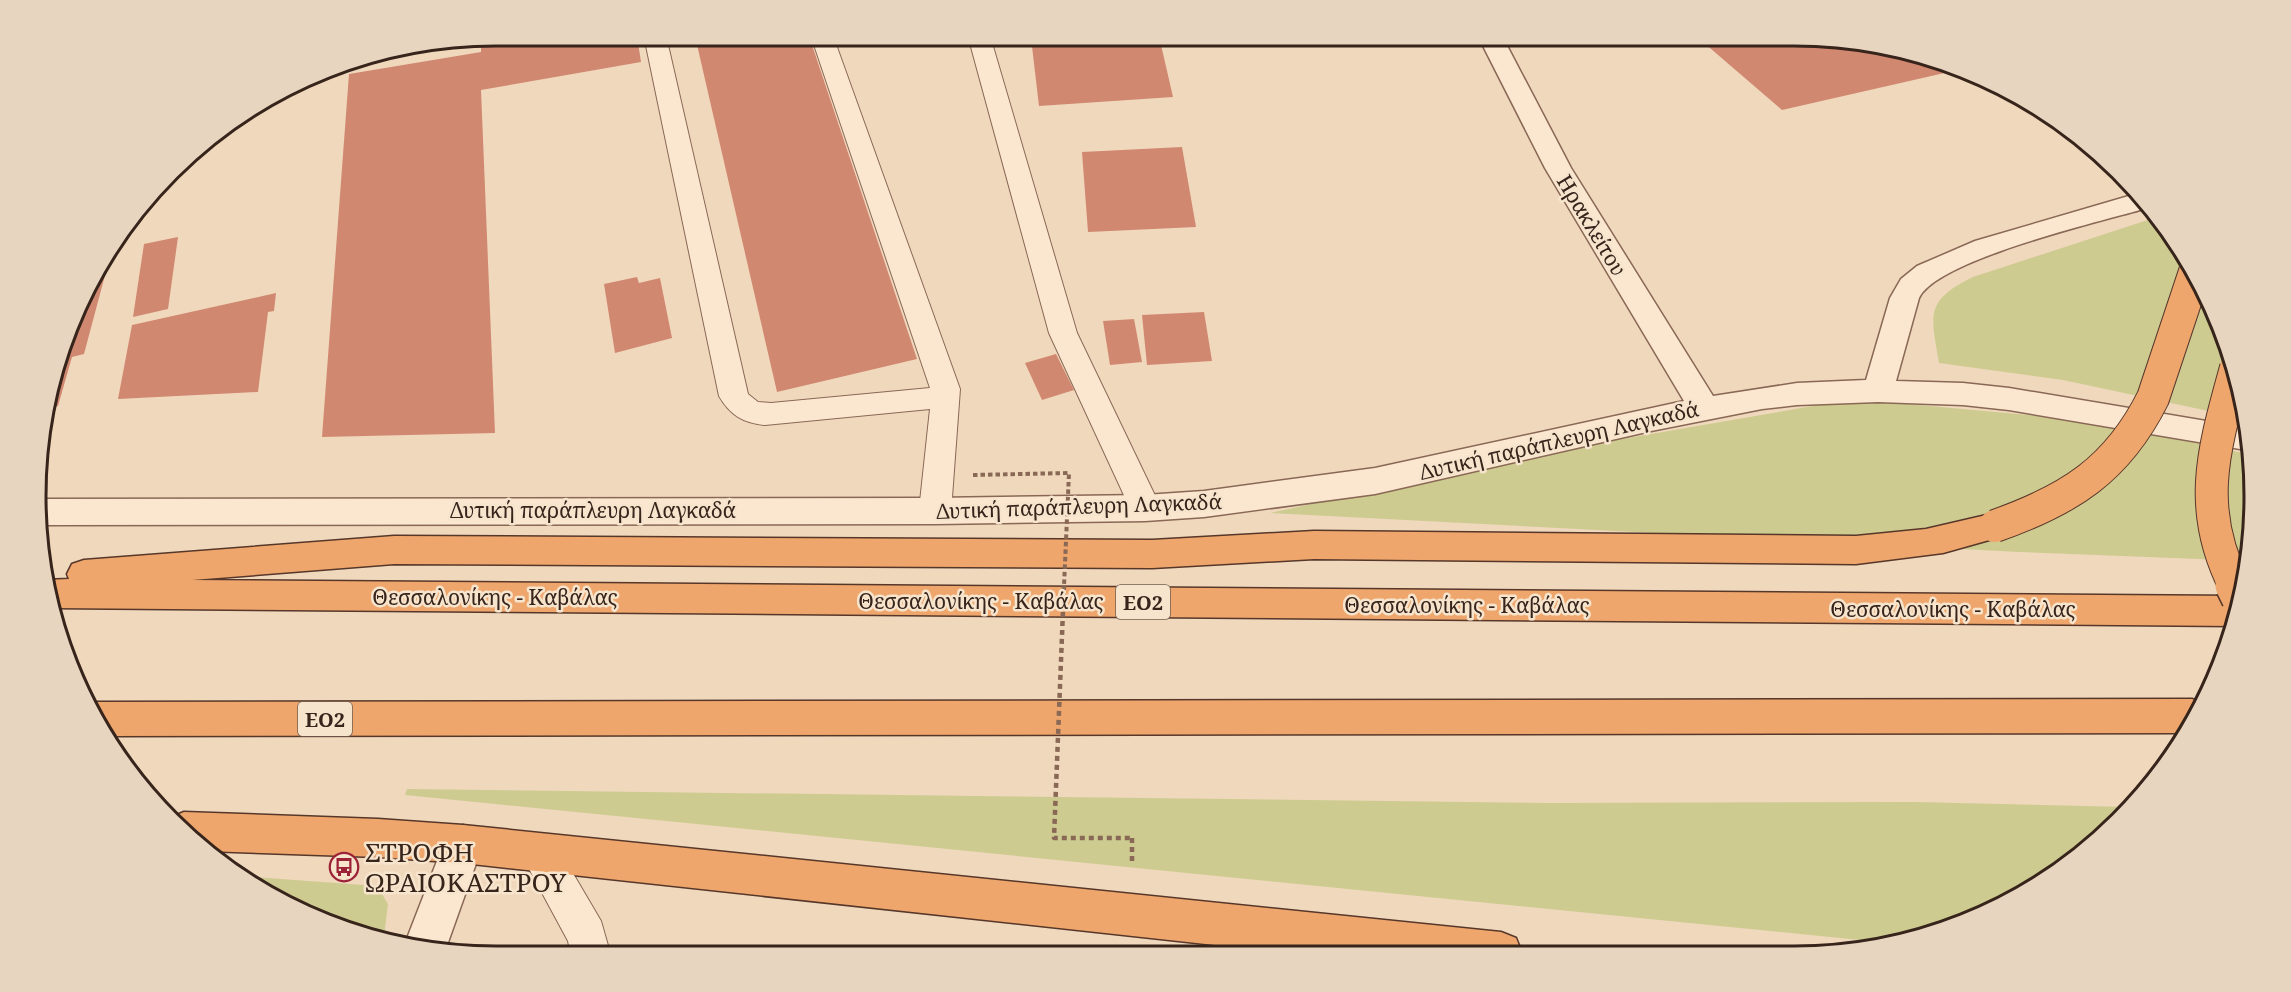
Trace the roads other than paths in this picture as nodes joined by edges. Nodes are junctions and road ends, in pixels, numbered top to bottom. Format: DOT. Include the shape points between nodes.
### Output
graph roads {
  1 [pos="657,46"];
  2 [pos="825,46"];
  3 [pos="982,46"];
  4 [pos="1495,46"];
  5 [pos="2135,203"];
  6 [pos="2190,283"];
  7 [pos="2231,389"];
  8 [pos="1878,391"];
  9 [pos="946,397"];
  10 [pos="1704,408"];
  11 [pos="2241,438"];
  12 [pos="1145,508"];
  13 [pos="935,511"];
  14 [pos="47,512"];
  15 [pos="54,577"];
  16 [pos="2236,586"];
  17 [pos="57,593"];
  18 [pos="2229,611"];
  19 [pos="2187,716"];
  20 [pos="106,719"];
  21 [pos="197,831"];
  22 [pos="463,844"];
  23 [pos="540,854"];
  24 [pos="427,940"];
  25 [pos="589,946"];
  26 [pos="1433,946"];
  1 -- 9 [label="lane" via="739,405 746,411 771,414"];
  2 -- 9 [label="lane"];
  3 -- 12 [label="lane" via="1063,333"];
  4 -- 10 [label="street, Ηρακλείτου" via="1558,168"];
  5 -- 8 [label="street" via="1950,261 1911,286"];
  6 -- 15 [label="highway, bridge" via="2153,398 2134,434 2109,462 2078,489 2044,508 1954,539 1919,545 1856,550 1314,545 1152,554 394,549"];
  7 -- 16 [label="highway, bridge" via="2211,492 2212,520 2220,553"];
  8 -- 10 [label="street, Δυτική παράπλευρη Λαγκαδά" via="1797,394"];
  8 -- 11 [label="street, Δυτική παράπλευρη Λαγκαδά" via="2009,399"];
  9 -- 13 [label="lane"];
  10 -- 12 [label="street, Δυτική παράπλευρη Λαγκαδά" via="1375,481 1266,498"];
  12 -- 13 [label="street, Δυτική παράπλευρη Λαγκαδά"];
  13 -- 14 [label="street, Δυτική παράπλευρη Λαγκαδά"];
  17 -- 18 [label="highway, Θεσσαλονίκης - Καβάλας / ΕΟ2"];
  19 -- 20 [label="highway, ΕΟ2"];
  21 -- 22 [label="highway"];
  22 -- 23 [label="highway"];
  22 -- 24 [label="street"];
  23 -- 25 [label="lane" via="587,935"];
  23 -- 26 [label="highway"];
}
